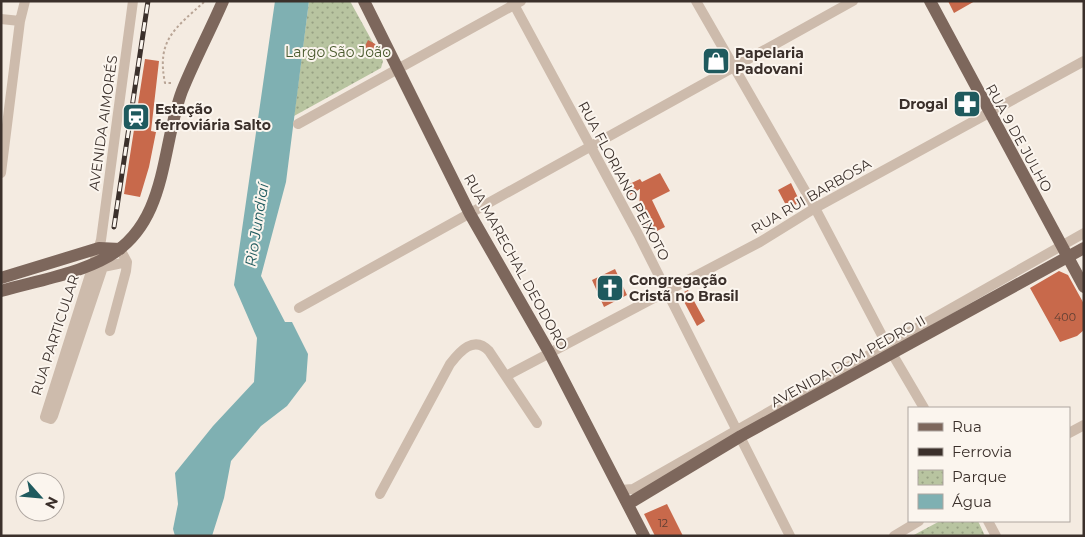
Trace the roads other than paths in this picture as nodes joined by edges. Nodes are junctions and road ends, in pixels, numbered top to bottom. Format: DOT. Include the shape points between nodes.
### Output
graph roads {
  1 [pos="25,1"];
  2 [pos="133,1"];
  3 [pos="223,1"];
  4 [pos="364,1"];
  5 [pos="696,1"];
  6 [pos="853,1"];
  7 [pos="930,1"];
  8 [pos="516,2"];
  9 [pos="1,19"];
  10 [pos="20,21"];
  11 [pos="1084,60"];
  12 [pos="735,67"];
  13 [pos="398,69"];
  14 [pos="988,112"];
  15 [pos="298,124"];
  16 [pos="591,147"];
  17 [pos="1,173"];
  18 [pos="815,208"];
  19 [pos="470,214"];
  20 [pos="1084,233"];
  21 [pos="99,248"];
  22 [pos="120,248"];
  23 [pos="1084,248"];
  24 [pos="1064,251"];
  25 [pos="127,262"];
  26 [pos="92,264"];
  27 [pos="1,278"];
  28 [pos="1084,287"];
  29 [pos="1,291"];
  30 [pos="667,292"];
  31 [pos="299,308"];
  32 [pos="110,331"];
  33 [pos="890,349"];
  34 [pos="549,352"];
  35 [pos="506,376"];
  36 [pos="923,407"];
  37 [pos="538,423"];
  38 [pos="1084,425"];
  39 [pos="1070,432"];
  40 [pos="740,433"];
  41 [pos="620,490"];
  42 [pos="380,494"];
  43 [pos="628,504"];
  44 [pos="917,522"];
  45 [pos="989,522"];
  46 [pos="644,536"];
  47 [pos="790,536"];
  48 [pos="894,536"];
  49 [pos="996,536"];
  1 -- 10 [label="street"];
  2 -- 21 [label="street, AVENIDA AIMORÉS"];
  3 -- 22 [label="main road" via="182,90 163,173 150,210 142,226"];
  4 -- 13 [label="main road, RUA MARECHAL DEODORO"];
  5 -- 12 [label="street"];
  6 -- 12 [label="street"];
  7 -- 14 [label="main road, RUA 9 DE JULHO"];
  8 -- 13 [label="street"];
  8 -- 16 [label="street, RUA FLORIANO PEIXOTO"];
  9 -- 10 [label="street"];
  10 -- 17 [label="street"];
  11 -- 14 [label="street, RUA RUI BARBOSA"];
  12 -- 16 [label="street"];
  12 -- 18 [label="street"];
  13 -- 15 [label="street"];
  13 -- 19 [label="main road, RUA MARECHAL DEODORO"];
  14 -- 18 [label="street, RUA RUI BARBOSA"];
  14 -- 24 [label="main road, RUA 9 DE JULHO"];
  16 -- 19 [label="street"];
  16 -- 30 [label="street, RUA FLORIANO PEIXOTO"];
  18 -- 30 [label="street, RUA RUI BARBOSA"];
  18 -- 33 [label="street"];
  19 -- 31 [label="street"];
  19 -- 34 [label="main road, RUA MARECHAL DEODORO"];
  20 -- 24 [label="street"];
  21 -- 22 [label="main road"];
  21 -- 26 [label="street, AVENIDA AIMORÉS"];
  21 -- 27 [label="main road"];
  22 -- 25 [label="street"];
  22 -- 26 [label="main road"];
  23 -- 24 [label="main road, AVENIDA DOM PEDRO II"];
  24 -- 28 [label="main road, RUA 9 DE JULHO"];
  24 -- 33 [label="main road, AVENIDA DOM PEDRO II"];
  25 -- 26 [label="street, RUA PARTICULAR" via="104,267 49,419 45,414"];
  25 -- 32 [label="street"];
  26 -- 29 [label="main road"];
  30 -- 34 [label="street, RUA RUI BARBOSA"];
  30 -- 40 [label="street, RUA FLORIANO PEIXOTO"];
  33 -- 36 [label="street"];
  33 -- 40 [label="main road, AVENIDA DOM PEDRO II"];
  34 -- 35 [label="street, RUA RUI BARBOSA"];
  34 -- 41 [label="main road, RUA MARECHAL DEODORO"];
  35 -- 37 [label="street"];
  35 -- 42 [label="street" via="483,346 475,344 460,350"];
  38 -- 39 [label="street"];
  40 -- 41 [label="street" via="633,489"];
  40 -- 43 [label="main road, AVENIDA DOM PEDRO II"];
  40 -- 47 [label="street, RUA FLORIANO PEIXOTO"];
  41 -- 43 [label="main road, RUA MARECHAL DEODORO"];
  43 -- 46 [label="main road, RUA MARECHAL DEODORO"];
  44 -- 48 [label="street"];
  45 -- 49 [label="street"];
}
